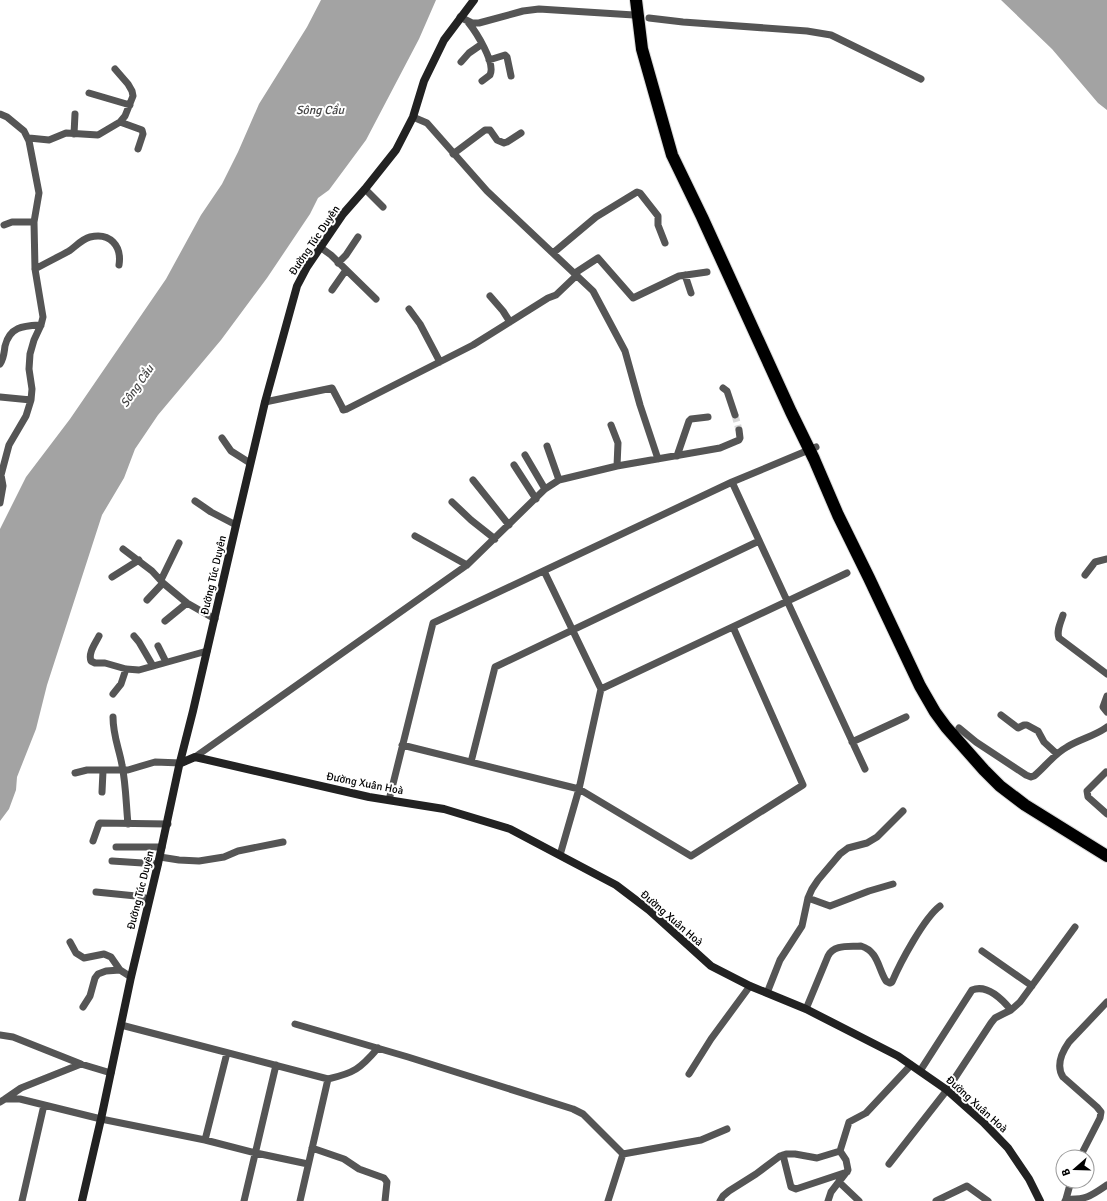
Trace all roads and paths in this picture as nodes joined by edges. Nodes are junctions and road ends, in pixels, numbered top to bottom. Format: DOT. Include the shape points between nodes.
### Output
graph roads {
  1 [pos="474,0"];
  2 [pos="636,0"];
  3 [pos="642,0"];
  4 [pos="634,15"];
  5 [pos="460,17"];
  6 [pos="648,18"];
  7 [pos="468,22"];
  8 [pos="482,44"];
  9 [pos="489,60"];
  10 [pos="461,62"];
  11 [pos="115,69"];
  12 [pos="511,76"];
  13 [pos="921,79"];
  14 [pos="482,81"];
  15 [pos="89,93"];
  16 [pos="130,105"];
  17 [pos="0,114"];
  18 [pos="75,114"];
  19 [pos="413,117"];
  20 [pos="120,122"];
  21 [pos="521,133"];
  22 [pos="74,134"];
  23 [pos="29,138"];
  24 [pos="138,149"];
  25 [pos="453,154"];
  26 [pos="365,190"];
  27 [pos="383,207"];
  28 [pos="34,222"];
  29 [pos="4,225"];
  30 [pos="358,237"];
  31 [pos="665,243"];
  32 [pos="320,248"];
  33 [pos="553,253"];
  34 [pos="338,263"];
  35 [pos="119,266"];
  36 [pos="35,269"];
  37 [pos="346,270"];
  38 [pos="707,272"];
  39 [pos="576,274"];
  40 [pos="685,275"];
  41 [pos="332,290"];
  42 [pos="692,293"];
  43 [pos="490,296"];
  44 [pos="376,299"];
  45 [pos="409,309"];
  46 [pos="510,322"];
  47 [pos="41,325"];
  48 [pos="440,362"];
  49 [pos="0,364"];
  50 [pos="723,388"];
  51 [pos="0,397"];
  52 [pos="31,400"];
  53 [pos="265,402"];
  54 [pos="735,416"];
  55 [pos="708,417"];
  56 [pos="611,425"];
  57 [pos="739,430"];
  58 [pos="222,438"];
  59 [pos="547,446"];
  60 [pos="813,448"];
  61 [pos="525,455"];
  62 [pos="678,456"];
  63 [pos="658,459"];
  64 [pos="250,463"];
  65 [pos="514,465"];
  66 [pos="617,466"];
  67 [pos="0,477"];
  68 [pos="474,480"];
  69 [pos="559,480"];
  70 [pos="732,482"];
  71 [pos="545,489"];
  72 [pos="536,499"];
  73 [pos="195,501"];
  74 [pos="452,502"];
  75 [pos="0,503"];
  76 [pos="236,525"];
  77 [pos="509,525"];
  78 [pos="415,536"];
  79 [pos="495,539"];
  80 [pos="759,541"];
  81 [pos="178,543"];
  82 [pos="123,549"];
  83 [pos="1107,559"];
  84 [pos="139,560"];
  85 [pos="468,565"];
  86 [pos="544,571"];
  87 [pos="847,573"];
  88 [pos="1084,575"];
  89 [pos="112,577"];
  90 [pos="162,582"];
  91 [pos="147,600"];
  92 [pos="787,601"];
  93 [pos="187,603"];
  94 [pos="1063,615"];
  95 [pos="215,619"];
  96 [pos="165,621"];
  97 [pos="733,627"];
  98 [pos="572,630"];
  99 [pos="99,636"];
  100 [pos="134,636"];
  101 [pos="158,646"];
  102 [pos="208,651"];
  103 [pos="166,662"];
  104 [pos="153,666"];
  105 [pos="126,669"];
  106 [pos="1107,674"];
  107 [pos="601,689"];
  108 [pos="113,694"];
  109 [pos="1107,696"];
  110 [pos="1107,712"];
  111 [pos="1001,715"];
  112 [pos="113,717"];
  113 [pos="906,717"];
  114 [pos="1107,727"];
  115 [pos="960,728"];
  116 [pos="852,742"];
  117 [pos="402,745"];
  118 [pos="1057,754"];
  119 [pos="195,757"];
  120 [pos="471,762"];
  121 [pos="180,763"];
  122 [pos="123,770"];
  123 [pos="865,770"];
  124 [pos="104,771"];
  125 [pos="1106,772"];
  126 [pos="75,773"];
  127 [pos="579,789"];
  128 [pos="102,792"];
  129 [pos="389,800"];
  130 [pos="903,811"];
  131 [pos="1107,814"];
  132 [pos="128,824"];
  133 [pos="168,824"];
  134 [pos="93,841"];
  135 [pos="282,842"];
  136 [pos="116,847"];
  137 [pos="162,847"];
  138 [pos="1107,848"];
  139 [pos="560,855"];
  140 [pos="1107,856"];
  141 [pos="112,861"];
  142 [pos="159,861"];
  143 [pos="893,884"];
  144 [pos="96,892"];
  145 [pos="808,898"];
  146 [pos="149,899"];
  147 [pos="940,906"];
  148 [pos="1075,927"];
  149 [pos="70,942"];
  150 [pos="982,950"];
  151 [pos="120,970"];
  152 [pos="131,977"];
  153 [pos="750,986"];
  154 [pos="1032,986"];
  155 [pos="767,993"];
  156 [pos="1107,1002"];
  157 [pos="83,1007"];
  158 [pos="806,1009"];
  159 [pos="1011,1010"];
  160 [pos="295,1024"];
  161 [pos="121,1025"];
  162 [pos="0,1036"];
  163 [pos="378,1048"];
  164 [pos="227,1053"];
  165 [pos="81,1064"];
  166 [pos="276,1065"];
  167 [pos="911,1065"];
  168 [pos="920,1071"];
  169 [pos="111,1073"];
  170 [pos="689,1074"];
  171 [pos="328,1079"];
  172 [pos="947,1090"];
  173 [pos="2,1100"];
  174 [pos="44,1105"];
  175 [pos="1104,1115"];
  176 [pos="101,1119"];
  177 [pos="727,1129"];
  178 [pos="205,1140"];
  179 [pos="312,1148"];
  180 [pos="1085,1149"];
  181 [pos="840,1151"];
  182 [pos="256,1153"];
  183 [pos="623,1154"];
  184 [pos="783,1155"];
  185 [pos="308,1164"];
  186 [pos="889,1164"];
  187 [pos="847,1172"];
  188 [pos="839,1182"];
  189 [pos="1107,1185"];
  190 [pos="1068,1189"];
  191 [pos="1065,1200"];
  192 [pos="22,1201"];
  193 [pos="82,1201"];
  194 [pos="244,1201"];
  195 [pos="300,1201"];
  196 [pos="385,1201"];
  197 [pos="608,1201"];
  198 [pos="720,1201"];
  199 [pos="828,1201"];
  200 [pos="859,1201"];
  201 [pos="936,1201"];
  202 [pos="988,1201"];
  203 [pos="1040,1201"];
  1 -- 5 [label="street, Đường Túc Duyên"];
  2 -- 60 [label="highway" via="642,49 672,155 791,412"];
  3 -- 60 [label="highway" via="654,70 678,151"];
  4 -- 7 [label="street" via="532,9 479,23"];
  5 -- 7 [label="street"];
  5 -- 19 [label="street, Đường Túc Duyên" via="444,40 430,69"];
  6 -- 13 [label="street" via="831,35"];
  7 -- 8 [label="street"];
  8 -- 9 [label="street"];
  8 -- 10 [label="street"];
  9 -- 12 [label="street" via="505,55"];
  9 -- 14 [label="street" via="492,73"];
  11 -- 16 [label="street" via="132,91"];
  15 -- 16 [label="street"];
  16 -- 20 [label="street"];
  17 -- 23 [label="street" via="24,131"];
  18 -- 22 [label="street"];
  19 -- 25 [label="street" via="427,123"];
  19 -- 26 [label="street, Đường Túc Duyên" via="396,150"];
  20 -- 22 [label="street" via="98,135"];
  20 -- 24 [label="street" via="142,130"];
  21 -- 25 [label="street" via="504,143 497,140 490,130 485,130"];
  22 -- 23 [label="street" via="63,134 49,140"];
  23 -- 28 [label="street" via="38,192"];
  25 -- 33 [label="street" via="487,191"];
  26 -- 27 [label="street"];
  26 -- 32 [label="street, Đường Túc Duyên" via="343,214"];
  28 -- 29 [label="street" via="12,222"];
  28 -- 36 [label="street"];
  30 -- 34 [label="street"];
  31 -- 33 [label="street" via="657,223 658,216 637,192 596,217"];
  32 -- 34 [label="street"];
  32 -- 53 [label="street, Đường Túc Duyên" via="297,286"];
  33 -- 39 [label="street"];
  34 -- 37 [label="street"];
  35 -- 36 [label="street" via="120,258 116,246 104,236 87,238"];
  36 -- 47 [label="street" via="43,317"];
  37 -- 41 [label="street"];
  37 -- 44 [label="street"];
  38 -- 40 [label="street"];
  39 -- 40 [label="street" via="598,258 634,298 675,277"];
  39 -- 46 [label="street" via="556,295"];
  39 -- 63 [label="street" via="593,291 623,346"];
  40 -- 42 [label="street"];
  43 -- 46 [label="street"];
  45 -- 48 [label="street"];
  46 -- 48 [label="street"];
  47 -- 49 [label="street" via="20,328 12,332"];
  47 -- 52 [label="street" via="30,354"];
  48 -- 53 [label="street" via="344,410 334,389 330,388"];
  50 -- 54 [label="street" via="727,391"];
  51 -- 52 [label="street"];
  52 -- 67 [label="street" via="26,416 9,445"];
  53 -- 64 [label="street, Đường Túc Duyên"];
  55 -- 62 [label="street" via="691,419"];
  56 -- 66 [label="street" via="618,441"];
  57 -- 62 [label="street" via="739,440 723,447"];
  58 -- 64 [label="street" via="231,451"];
  59 -- 69 [label="street"];
  60 -- 70 [label="street"];
  60 -- 138 [label="highway" via="876,576 917,668 950,723 964,741 1010,786"];
  60 -- 140 [label="highway" via="838,515 912,672 938,717 1000,786 1025,805"];
  61 -- 71 [label="street"];
  62 -- 63 [label="street"];
  63 -- 66 [label="street"];
  64 -- 76 [label="street, Đường Túc Duyên"];
  65 -- 72 [label="street"];
  66 -- 69 [label="street"];
  67 -- 75 [label="street" via="3,486"];
  68 -- 77 [label="street"];
  69 -- 71 [label="street"];
  70 -- 80 [label="street"];
  70 -- 86 [label="street"];
  71 -- 72 [label="street"];
  72 -- 77 [label="street"];
  73 -- 76 [label="street"];
  74 -- 79 [label="street"];
  76 -- 95 [label="street, Đường Túc Duyên"];
  77 -- 79 [label="street"];
  78 -- 85 [label="street"];
  79 -- 85 [label="street"];
  80 -- 92 [label="street"];
  80 -- 98 [label="street"];
  81 -- 90 [label="street"];
  82 -- 84 [label="street"];
  83 -- 88 [label="street" via="1095,562"];
  84 -- 89 [label="street"];
  84 -- 90 [label="street"];
  85 -- 119 [label="street"];
  86 -- 98 [label="street"];
  86 -- 117 [label="street" via="432,623"];
  87 -- 92 [label="street"];
  90 -- 91 [label="street"];
  90 -- 93 [label="street"];
  92 -- 97 [label="street"];
  92 -- 116 [label="street"];
  93 -- 95 [label="street"];
  93 -- 96 [label="street"];
  94 -- 106 [label="street" via="1057,634 1059,638"];
  95 -- 102 [label="street, Đường Túc Duyên"];
  97 -- 107 [label="street"];
  97 -- 127 [label="street" via="804,785 690,856"];
  98 -- 107 [label="street"];
  98 -- 120 [label="street" via="495,667"];
  99 -- 105 [label="street" via="93,647 91,661"];
  100 -- 104 [label="street"];
  101 -- 103 [label="street"];
  102 -- 103 [label="street"];
  102 -- 121 [label="street, Đường Túc Duyên"];
  103 -- 104 [label="street"];
  104 -- 105 [label="street" via="138,670"];
  105 -- 108 [label="street" via="121,684"];
  107 -- 127 [label="street"];
  109 -- 110 [label="street" via="1103,707"];
  111 -- 118 [label="street" via="1018,728 1027,725 1038,731 1044,742"];
  112 -- 122 [label="street" via="114,737"];
  113 -- 116 [label="street"];
  114 -- 118 [label="street"];
  115 -- 118 [label="street" via="1026,776 1034,776"];
  116 -- 123 [label="street"];
  117 -- 120 [label="street"];
  117 -- 129 [label="street"];
  119 -- 121 [label="street"];
  119 -- 129 [label="street, Đường Xuân Hoà"];
  120 -- 127 [label="street"];
  121 -- 122 [label="street" via="155,762"];
  121 -- 133 [label="street, Đường Túc Duyên"];
  122 -- 124 [label="street"];
  122 -- 132 [label="street"];
  124 -- 126 [label="street" via="87,770"];
  124 -- 128 [label="street"];
  125 -- 131 [label="street" via="1086,794"];
  127 -- 139 [label="street"];
  129 -- 139 [label="street, Đường Xuân Hoà" via="444,809 510,828"];
  130 -- 145 [label="street" via="877,837 848,848 840,854 818,880"];
  132 -- 133 [label="street"];
  132 -- 134 [label="street" via="100,823"];
  133 -- 137 [label="street, Đường Túc Duyên"];
  135 -- 142 [label="street" via="199,861"];
  136 -- 137 [label="street"];
  137 -- 142 [label="street, Đường Túc Duyên"];
  139 -- 153 [label="street, Đường Xuân Hoà" via="616,885 649,910 711,966"];
  141 -- 142 [label="street"];
  142 -- 146 [label="street, Đường Túc Duyên"];
  143 -- 145 [label="street" via="830,906"];
  144 -- 146 [label="street"];
  145 -- 155 [label="street" via="802,926 780,960"];
  146 -- 152 [label="street, Đường Túc Duyên"];
  147 -- 158 [label="street" via="923,927 890,983 886,981 875,956 864,947 834,948 830,951"];
  148 -- 154 [label="street"];
  149 -- 151 [label="street" via="76,953 84,958 104,954 111,957"];
  150 -- 154 [label="street"];
  151 -- 152 [label="street"];
  151 -- 157 [label="street" via="98,974"];
  152 -- 161 [label="street, Đường Túc Duyên"];
  153 -- 155 [label="street, Đường Xuân Hoà"];
  153 -- 170 [label="street"];
  154 -- 159 [label="street"];
  155 -- 158 [label="street, Đường Xuân Hoà"];
  156 -- 175 [label="street" via="1069,1042 1060,1067 1063,1077"];
  158 -- 167 [label="street, Đường Xuân Hoà"];
  159 -- 168 [label="street" via="1000,998 984,988 972,990"];
  159 -- 172 [label="street" via="990,1022"];
  160 -- 163 [label="street"];
  161 -- 164 [label="street"];
  161 -- 169 [label="street, Đường Túc Duyên"];
  162 -- 165 [label="street" via="13,1037"];
  163 -- 171 [label="street" via="354,1071"];
  163 -- 183 [label="street" via="573,1109 583,1114"];
  164 -- 166 [label="street"];
  164 -- 178 [label="street"];
  165 -- 169 [label="street"];
  165 -- 173 [label="street" via="21,1088"];
  166 -- 171 [label="street"];
  166 -- 182 [label="street"];
  167 -- 168 [label="street, Đường Xuân Hoà"];
  167 -- 181 [label="street" via="866,1113 849,1122"];
  168 -- 172 [label="street, Đường Xuân Hoà"];
  169 -- 176 [label="street, Đường Túc Duyên"];
  171 -- 179 [label="street"];
  172 -- 186 [label="street"];
  172 -- 203 [label="street, Đường Xuân Hoà" via="1008,1148 1030,1179"];
  173 -- 174 [label="street" via="20,1099"];
  174 -- 176 [label="street"];
  174 -- 192 [label="street"];
  175 -- 180 [label="street"];
  176 -- 178 [label="street"];
  176 -- 193 [label="street, Đường Túc Duyên"];
  177 -- 183 [label="street" via="701,1140"];
  178 -- 182 [label="street"];
  179 -- 185 [label="street"];
  179 -- 196 [label="street" via="344,1159 359,1169 384,1178 387,1182"];
  181 -- 184 [label="street" via="817,1158 795,1154"];
  181 -- 187 [label="street" via="846,1160"];
  182 -- 185 [label="street"];
  182 -- 194 [label="street"];
  183 -- 197 [label="street"];
  184 -- 187 [label="street" via="793,1189"];
  184 -- 198 [label="street" via="729,1191"];
  185 -- 195 [label="street"];
  187 -- 188 [label="street"];
  188 -- 199 [label="street"];
  188 -- 200 [label="street"];
  189 -- 191 [label="street" via="1085,1198"];
  190 -- 191 [label="street"];
  201 -- 202 [label="street" via="967,1186"];
}
